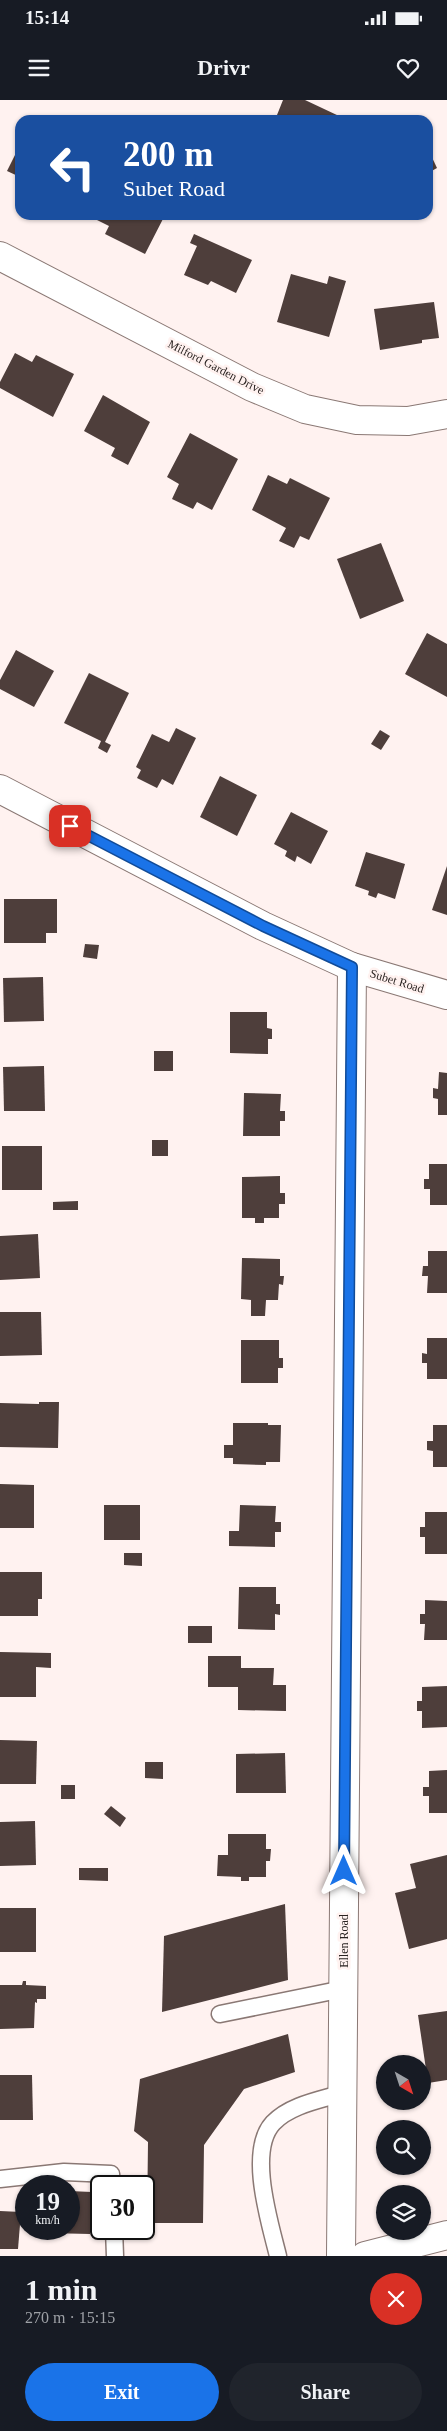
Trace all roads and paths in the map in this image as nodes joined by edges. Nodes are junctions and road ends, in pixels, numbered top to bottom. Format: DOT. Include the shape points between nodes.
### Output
graph roads {
  1 [pos="0,256"];
  2 [pos="447,414"];
  3 [pos="0,789"];
  4 [pos="352,967"];
  5 [pos="447,995"];
  6 [pos="344,1989"];
  7 [pos="220,2014"];
  8 [pos="343,2093"];
  9 [pos="111,2175"];
  10 [pos="0,2179"];
  11 [pos="447,2234"];
  12 [pos="115,2240"];
  13 [pos="116,2256"];
  14 [pos="278,2256"];
  15 [pos="341,2256"];
  16 [pos="365,2256"];
  1 -- 2 [label="street, Milford Garden Drive" via="252,387 305,409 357,420 408,421"];
  3 -- 4 [label="street, Subet Road" via="263,926"];
  4 -- 5 [label="street, Subet Road"];
  4 -- 6 [label="street, Ellen Road"];
  6 -- 7 [label="lane"];
  6 -- 8 [label="street, Ellen Road"];
  8 -- 14 [label="lane" via="289,2111 273,2123 264,2136 261,2153 266,2201"];
  8 -- 15 [label="street, Ellen Road"];
  9 -- 10 [label="lane" via="64,2172"];
  11 -- 16 [label="street"];
  12 -- 13 [label="lane"];
}
